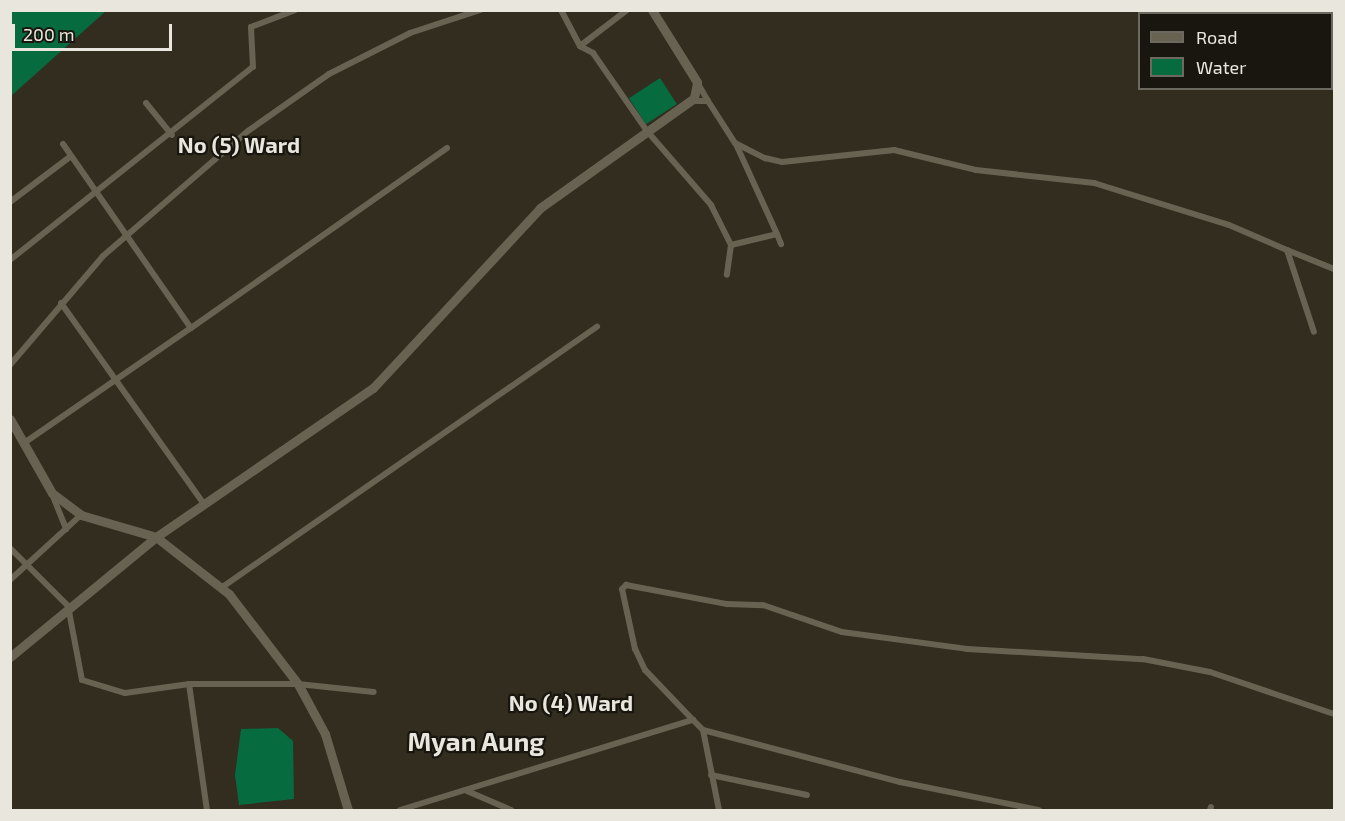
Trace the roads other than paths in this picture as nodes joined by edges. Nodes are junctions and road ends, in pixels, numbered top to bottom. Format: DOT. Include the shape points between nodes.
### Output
graph roads {
  1 [pos="295,10"];
  2 [pos="480,10"];
  3 [pos="561,10"];
  4 [pos="627,10"];
  5 [pos="652,10"];
  6 [pos="580,46"];
  7 [pos="697,82"];
  8 [pos="691,101"];
  9 [pos="708,101"];
  10 [pos="146,103"];
  11 [pos="647,131"];
  12 [pos="172,135"];
  13 [pos="735,142"];
  14 [pos="63,144"];
  15 [pos="447,148"];
  16 [pos="71,156"];
  17 [pos="98,194"];
  18 [pos="10,202"];
  19 [pos="125,234"];
  20 [pos="777,234"];
  21 [pos="781,244"];
  22 [pos="731,246"];
  23 [pos="1287,250"];
  24 [pos="10,260"];
  25 [pos="1335,269"];
  26 [pos="727,275"];
  27 [pos="61,303"];
  28 [pos="597,327"];
  29 [pos="191,328"];
  30 [pos="1314,332"];
  31 [pos="10,365"];
  32 [pos="116,380"];
  33 [pos="10,419"];
  34 [pos="24,443"];
  35 [pos="51,493"];
  36 [pos="204,504"];
  37 [pos="81,515"];
  38 [pos="66,529"];
  39 [pos="156,537"];
  40 [pos="10,548"];
  41 [pos="27,565"];
  42 [pos="10,580"];
  43 [pos="221,588"];
  44 [pos="68,606"];
  45 [pos="10,657"];
  46 [pos="189,684"];
  47 [pos="298,684"];
  48 [pos="374,692"];
  49 [pos="1335,714"];
  50 [pos="693,720"];
  51 [pos="703,730"];
  52 [pos="711,775"];
  53 [pos="466,791"];
  54 [pos="807,795"];
  55 [pos="207,810"];
  56 [pos="348,810"];
  57 [pos="400,810"];
  58 [pos="511,810"];
  59 [pos="719,810"];
  60 [pos="1039,810"];
  1 -- 12 [label="street" via="251,27 253,67"];
  2 -- 19 [label="street" via="410,33 299,92"];
  3 -- 6 [label="street"];
  4 -- 6 [label="street"];
  5 -- 7 [label="street"];
  6 -- 11 [label="street" via="593,53"];
  7 -- 8 [label="street"];
  7 -- 9 [label="street"];
  8 -- 9 [label="street"];
  8 -- 11 [label="street"];
  9 -- 13 [label="street"];
  10 -- 12 [label="street"];
  11 -- 22 [label="street" via="711,205"];
  11 -- 36 [label="street" via="540,208 374,388"];
  12 -- 17 [label="street"];
  13 -- 20 [label="street"];
  13 -- 23 [label="street" via="782,162 894,150 976,170 1094,183 1229,225"];
  14 -- 16 [label="street"];
  15 -- 29 [label="street"];
  16 -- 17 [label="street"];
  16 -- 18 [label="street"];
  17 -- 19 [label="street"];
  17 -- 24 [label="street"];
  19 -- 27 [label="street"];
  19 -- 29 [label="street"];
  20 -- 21 [label="street"];
  20 -- 22 [label="street"];
  22 -- 26 [label="street"];
  23 -- 25 [label="street"];
  23 -- 30 [label="street"];
  27 -- 31 [label="street"];
  27 -- 32 [label="street"];
  28 -- 43 [label="street"];
  29 -- 32 [label="street"];
  32 -- 34 [label="street"];
  32 -- 36 [label="street"];
  33 -- 34 [label="street"];
  34 -- 35 [label="street"];
  35 -- 37 [label="street"];
  35 -- 38 [label="street"];
  36 -- 39 [label="street"];
  37 -- 38 [label="street"];
  37 -- 39 [label="street"];
  38 -- 41 [label="street"];
  39 -- 43 [label="street"];
  39 -- 44 [label="street"];
  40 -- 41 [label="street"];
  41 -- 42 [label="street"];
  41 -- 44 [label="street"];
  43 -- 47 [label="street"];
  44 -- 45 [label="street"];
  44 -- 46 [label="street" via="82,680 125,693"];
  46 -- 47 [label="street"];
  46 -- 55 [label="street"];
  47 -- 48 [label="street"];
  47 -- 56 [label="street" via="325,734"];
  49 -- 50 [label="street" via="1210,672 1143,659 967,649 842,632 763,605 727,604 626,585 622,590 635,650 645,670"];
  50 -- 51 [label="street"];
  50 -- 53 [label="street"];
  51 -- 52 [label="street"];
  51 -- 60 [label="street" via="900,782"];
  52 -- 54 [label="street"];
  52 -- 59 [label="street"];
  53 -- 57 [label="street"];
  53 -- 58 [label="street"];
}
